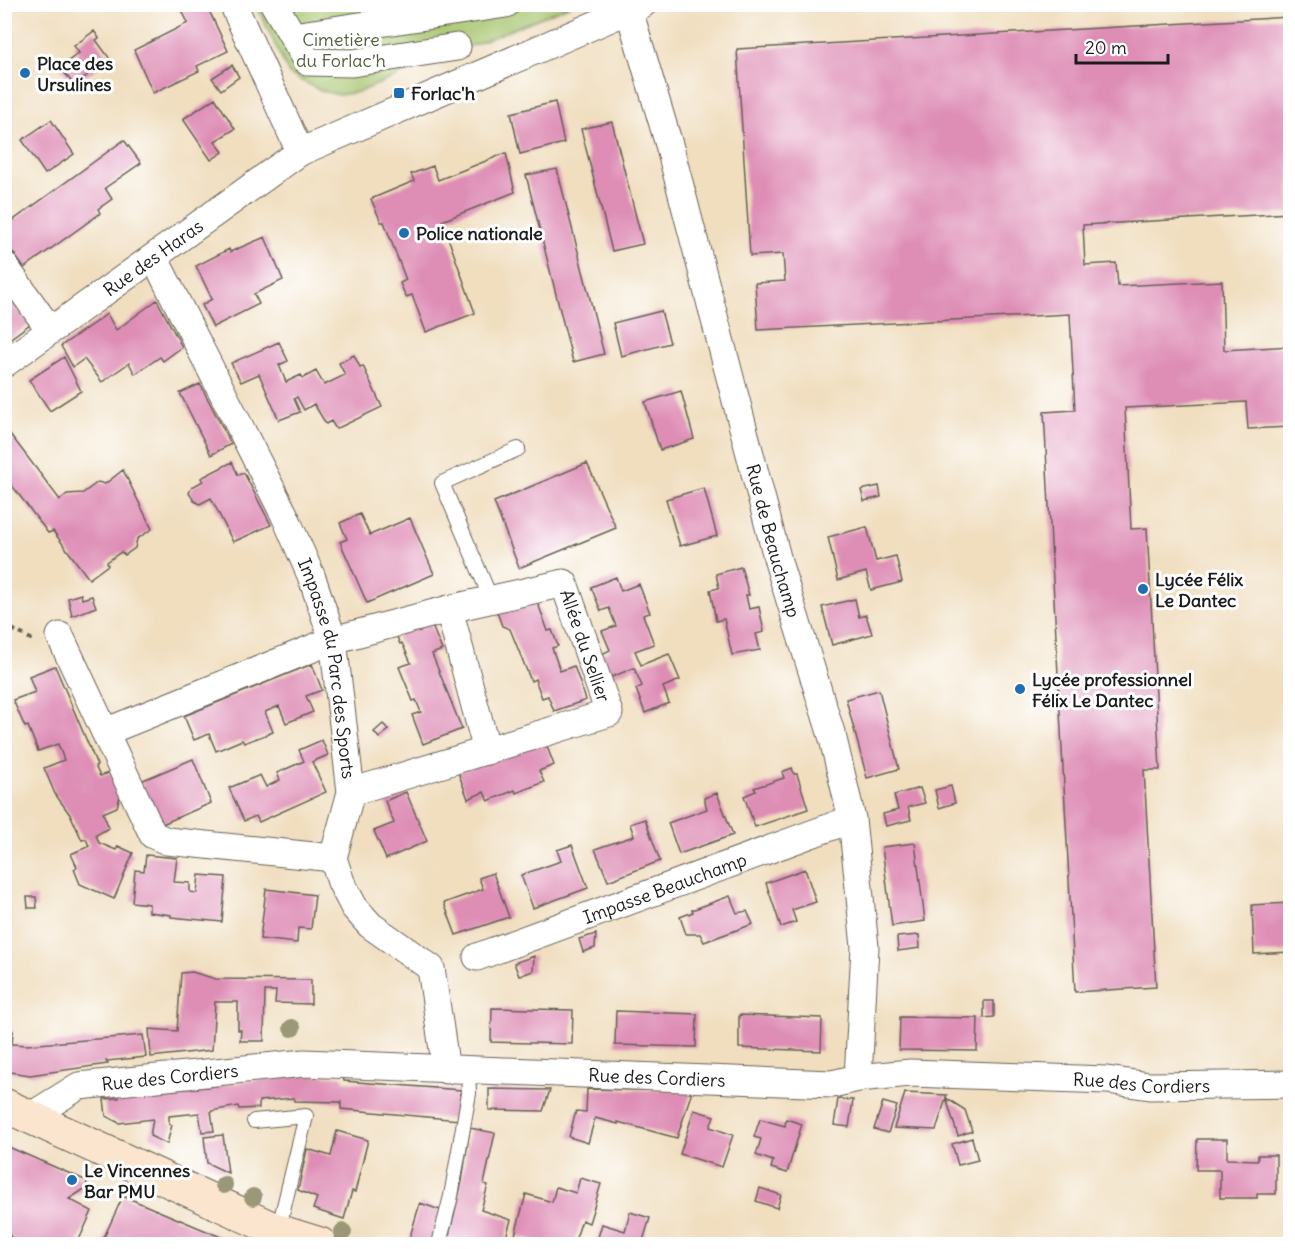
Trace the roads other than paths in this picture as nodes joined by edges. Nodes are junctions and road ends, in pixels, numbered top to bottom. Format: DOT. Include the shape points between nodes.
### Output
graph roads {
  1 [pos="233,4"];
  2 [pos="274,4"];
  3 [pos="506,4"];
  4 [pos="636,7"];
  5 [pos="293,36"];
  6 [pos="457,47"];
  7 [pos="300,152"];
  8 [pos="154,257"];
  9 [pos="4,265"];
  10 [pos="50,330"];
  11 [pos="4,364"];
  12 [pos="518,449"];
  13 [pos="491,599"];
  14 [pos="449,609"];
  15 [pos="60,636"];
  16 [pos="333,640"];
  17 [pos="105,732"];
  18 [pos="487,751"];
  19 [pos="351,792"];
  20 [pos="852,819"];
  21 [pos="333,858"];
  22 [pos="477,957"];
  23 [pos="457,1071"];
  24 [pos="858,1078"];
  25 [pos="1290,1084"];
  26 [pos="18,1111"];
  27 [pos="254,1121"];
  28 [pos="278,1231"];
  29 [pos="320,1245"];
  30 [pos="439,1245"];
  1 -- 7 [label="street"];
  2 -- 5 [label="street"];
  3 -- 5 [label="street"];
  4 -- 7 [label="street, Rue des Haras"];
  4 -- 20 [label="street, Rue de Beauchamp" via="779,565 833,739"];
  5 -- 6 [label="street" via="308,62 352,63"];
  7 -- 8 [label="street, Rue des Haras"];
  8 -- 10 [label="street, Rue des Haras"];
  8 -- 16 [label="street, Impasse du Parc des Sports" via="285,516"];
  9 -- 10 [label="street"];
  10 -- 11 [label="street, Rue des Haras"];
  12 -- 13 [label="lane" via="442,483"];
  13 -- 14 [label="street, Allée du Sellier"];
  13 -- 18 [label="street, Allée du Sellier" via="564,584 609,713"];
  14 -- 16 [label="street, Allée du Sellier"];
  14 -- 18 [label="street"];
  15 -- 17 [label="street"];
  16 -- 17 [label="street, Allée du Sellier"];
  16 -- 19 [label="street, Impasse du Parc des Sports"];
  17 -- 21 [label="street" via="153,835 167,841"];
  18 -- 19 [label="street, Allée du Sellier"];
  19 -- 21 [label="street, Impasse du Parc des Sports"];
  20 -- 22 [label="street, Impasse Beauchamp"];
  20 -- 24 [label="street, Rue de Beauchamp" via="865,947"];
  21 -- 23 [label="street" via="354,907 370,925 431,968"];
  23 -- 24 [label="street, Rue des Cordiers" via="832,1084"];
  23 -- 26 [label="street, Rue des Cordiers" via="304,1064 79,1086"];
  23 -- 30 [label="lane" via="469,1093"];
  24 -- 25 [label="street, Rue des Cordiers" via="910,1073 1107,1080 1150,1086"];
  26 -- 28 [label="street"];
  27 -- 28 [label="lane" via="306,1116"];
  28 -- 29 [label="street"];
}
